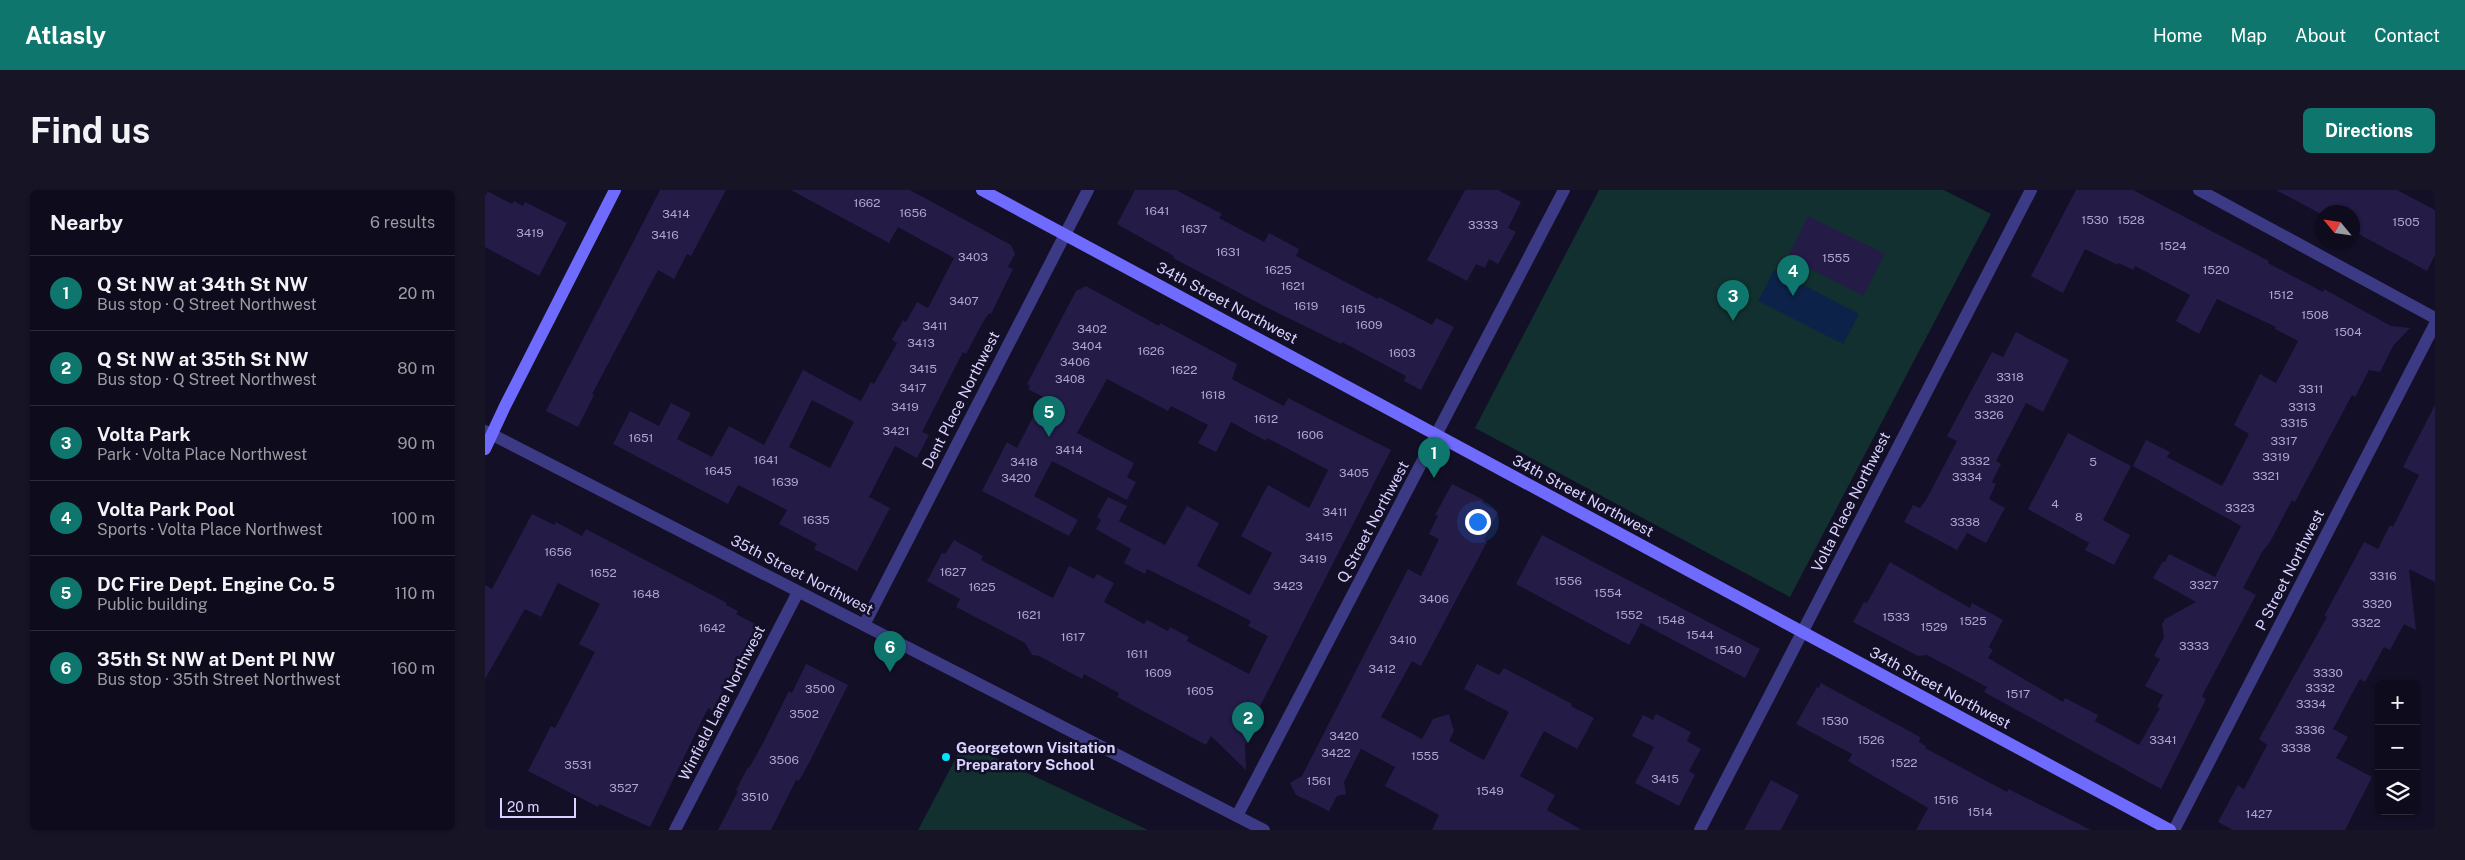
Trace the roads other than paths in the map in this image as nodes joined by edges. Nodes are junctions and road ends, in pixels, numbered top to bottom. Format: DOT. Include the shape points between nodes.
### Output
graph roads {
  1 [pos="615,190"];
  2 [pos="982,190"];
  3 [pos="1088,190"];
  4 [pos="1564,190"];
  5 [pos="2031,190"];
  6 [pos="2199,190"];
  7 [pos="1065,235"];
  8 [pos="2435,318"];
  9 [pos="2435,324"];
  10 [pos="488,432"];
  11 [pos="1436,435"];
  12 [pos="485,449"];
  13 [pos="798,592"];
  14 [pos="864,625"];
  15 [pos="1802,632"];
  16 [pos="1237,816"];
  17 [pos="675,830"];
  18 [pos="1264,830"];
  19 [pos="1700,830"];
  20 [pos="2170,830"];
  21 [pos="2174,830"];
  1 -- 10 [label="street"];
  2 -- 7 [label="street, 34th Street Northwest"];
  3 -- 7 [label="street, Dent Place Northwest"];
  4 -- 11 [label="street, Q Street Northwest"];
  5 -- 15 [label="street, Volta Place Northwest"];
  6 -- 8 [label="street"];
  7 -- 11 [label="street, 34th Street Northwest"];
  7 -- 14 [label="street, Dent Place Northwest"];
  9 -- 21 [label="street, P Street Northwest"];
  10 -- 12 [label="street"];
  10 -- 13 [label="street, 35th Street Northwest"];
  11 -- 15 [label="street, 34th Street Northwest"];
  11 -- 16 [label="street, Q Street Northwest"];
  13 -- 14 [label="street, 35th Street Northwest"];
  13 -- 17 [label="street, Winfield Lane Northwest"];
  14 -- 16 [label="street, 35th Street Northwest"];
  15 -- 19 [label="street, Volta Place Northwest"];
  15 -- 20 [label="street, 34th Street Northwest"];
  16 -- 18 [label="street, 35th Street Northwest"];
}
